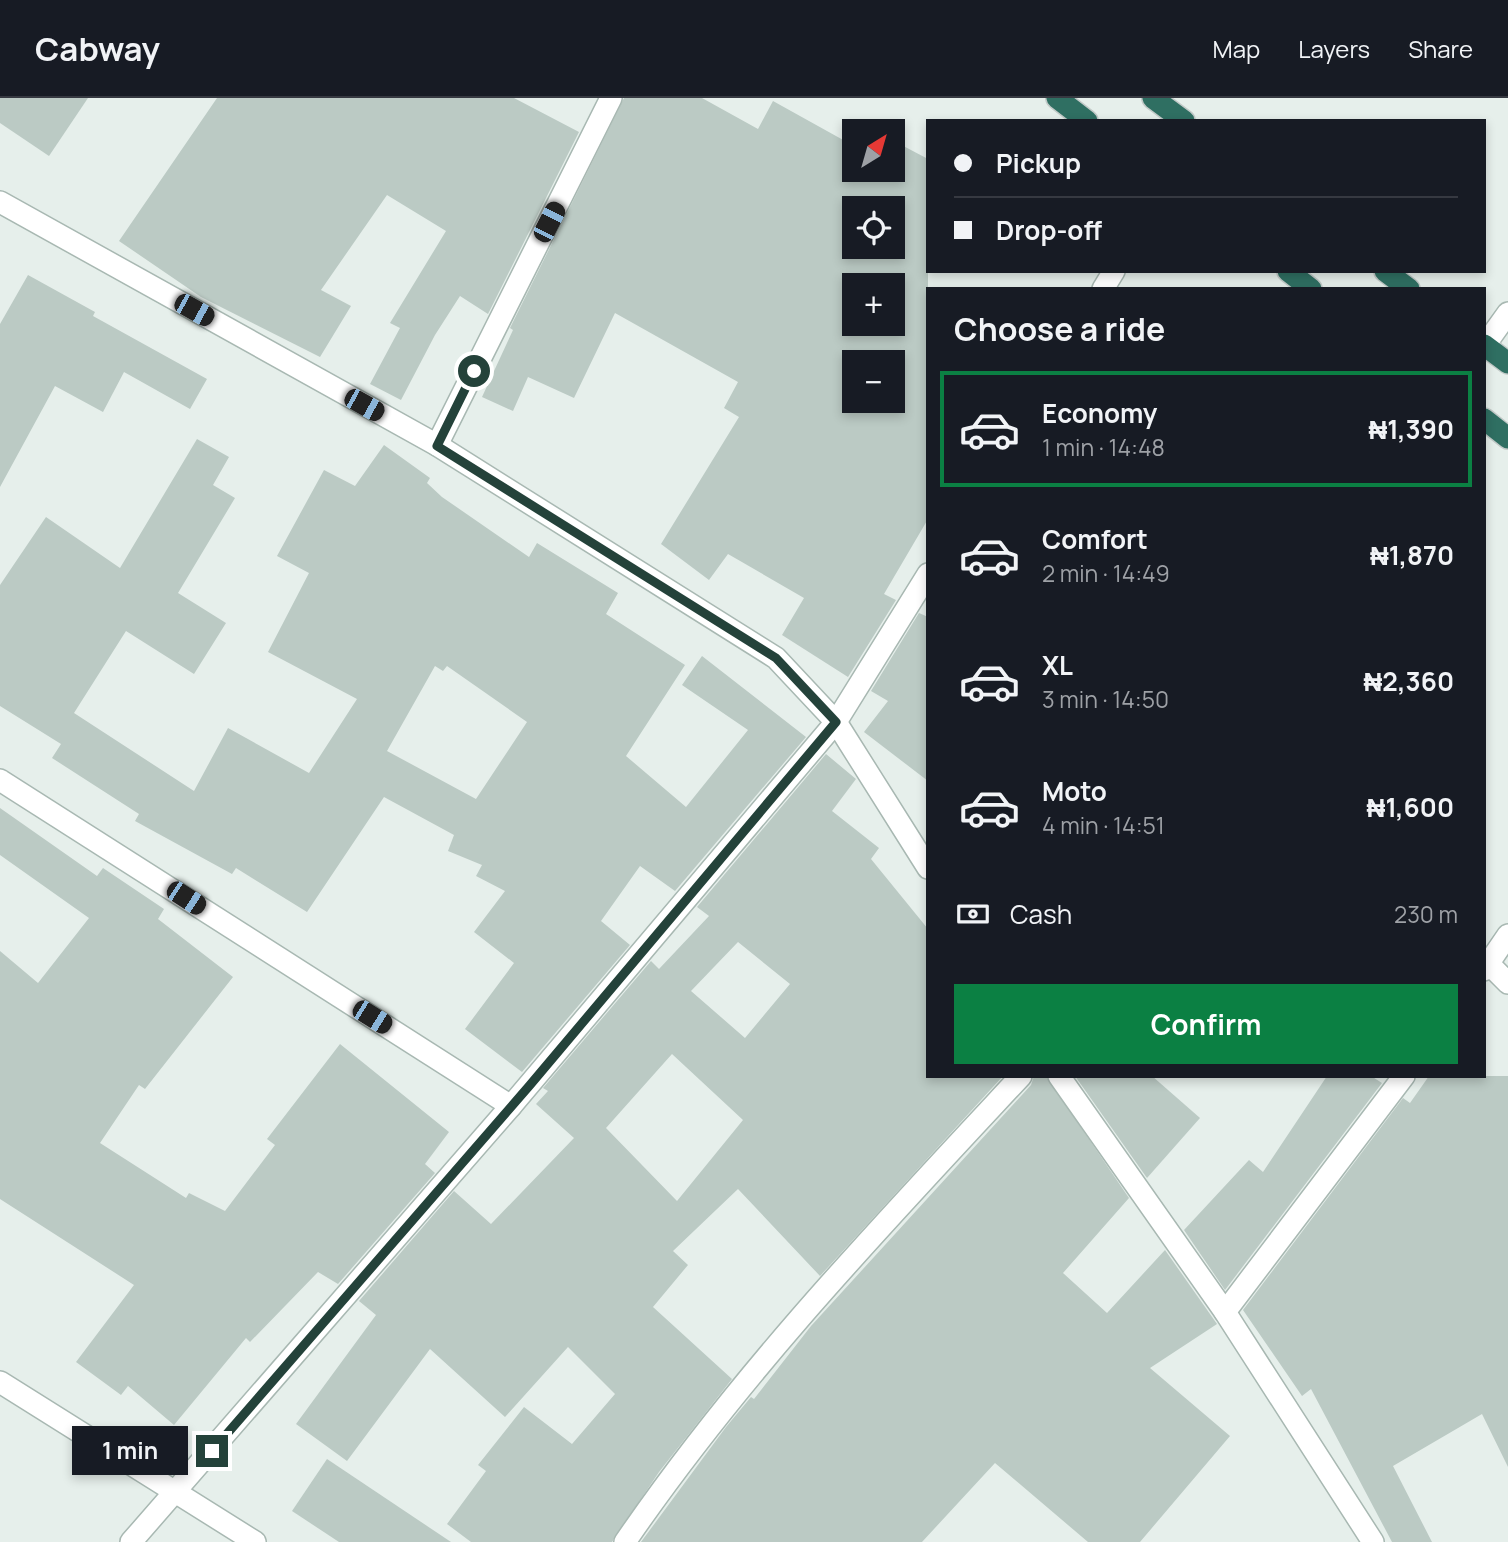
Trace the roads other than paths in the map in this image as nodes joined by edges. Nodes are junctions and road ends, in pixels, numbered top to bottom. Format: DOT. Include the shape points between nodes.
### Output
graph roads {
  1 [pos="611,98"];
  2 [pos="1057,98"];
  3 [pos="1153,98"];
  4 [pos="1084,119"];
  5 [pos="1181,119"];
  6 [pos="0,202"];
  7 [pos="1291,273"];
  8 [pos="1388,273"];
  9 [pos="1308,287"];
  10 [pos="1406,287"];
  11 [pos="1508,313"];
  12 [pos="1486,342"];
  13 [pos="1486,346"];
  14 [pos="1508,363"];
  15 [pos="1486,421"];
  16 [pos="1508,438"];
  17 [pos="437,446"];
  18 [pos="926,577"];
  19 [pos="836,722"];
  20 [pos="0,780"];
  21 [pos="926,865"];
  22 [pos="1508,934"];
  23 [pos="1486,967"];
  24 [pos="1508,983"];
  25 [pos="1019,1078"];
  26 [pos="1060,1078"];
  27 [pos="1402,1078"];
  28 [pos="511,1106"];
  29 [pos="1225,1312"];
  30 [pos="0,1382"];
  31 [pos="176,1492"];
  32 [pos="131,1542"];
  33 [pos="255,1542"];
  34 [pos="625,1542"];
  35 [pos="1373,1542"];
  1 -- 17 [label="street"];
  2 -- 4 [label="highway"];
  3 -- 5 [label="highway"];
  6 -- 17 [label="street"];
  7 -- 9 [label="highway"];
  8 -- 10 [label="highway"];
  11 -- 12 [label="street"];
  13 -- 14 [label="highway"];
  15 -- 16 [label="highway"];
  17 -- 19 [label="street" via="776,658"];
  18 -- 19 [label="street"];
  19 -- 21 [label="street"];
  19 -- 28 [label="street"];
  20 -- 28 [label="street"];
  22 -- 23 [label="street"];
  23 -- 24 [label="street"];
  25 -- 34 [label="street" via="850,1260 676,1468"];
  26 -- 29 [label="street"];
  27 -- 29 [label="street"];
  28 -- 31 [label="street"];
  29 -- 35 [label="street"];
  30 -- 31 [label="street"];
  31 -- 32 [label="street"];
  31 -- 33 [label="street"];
}
